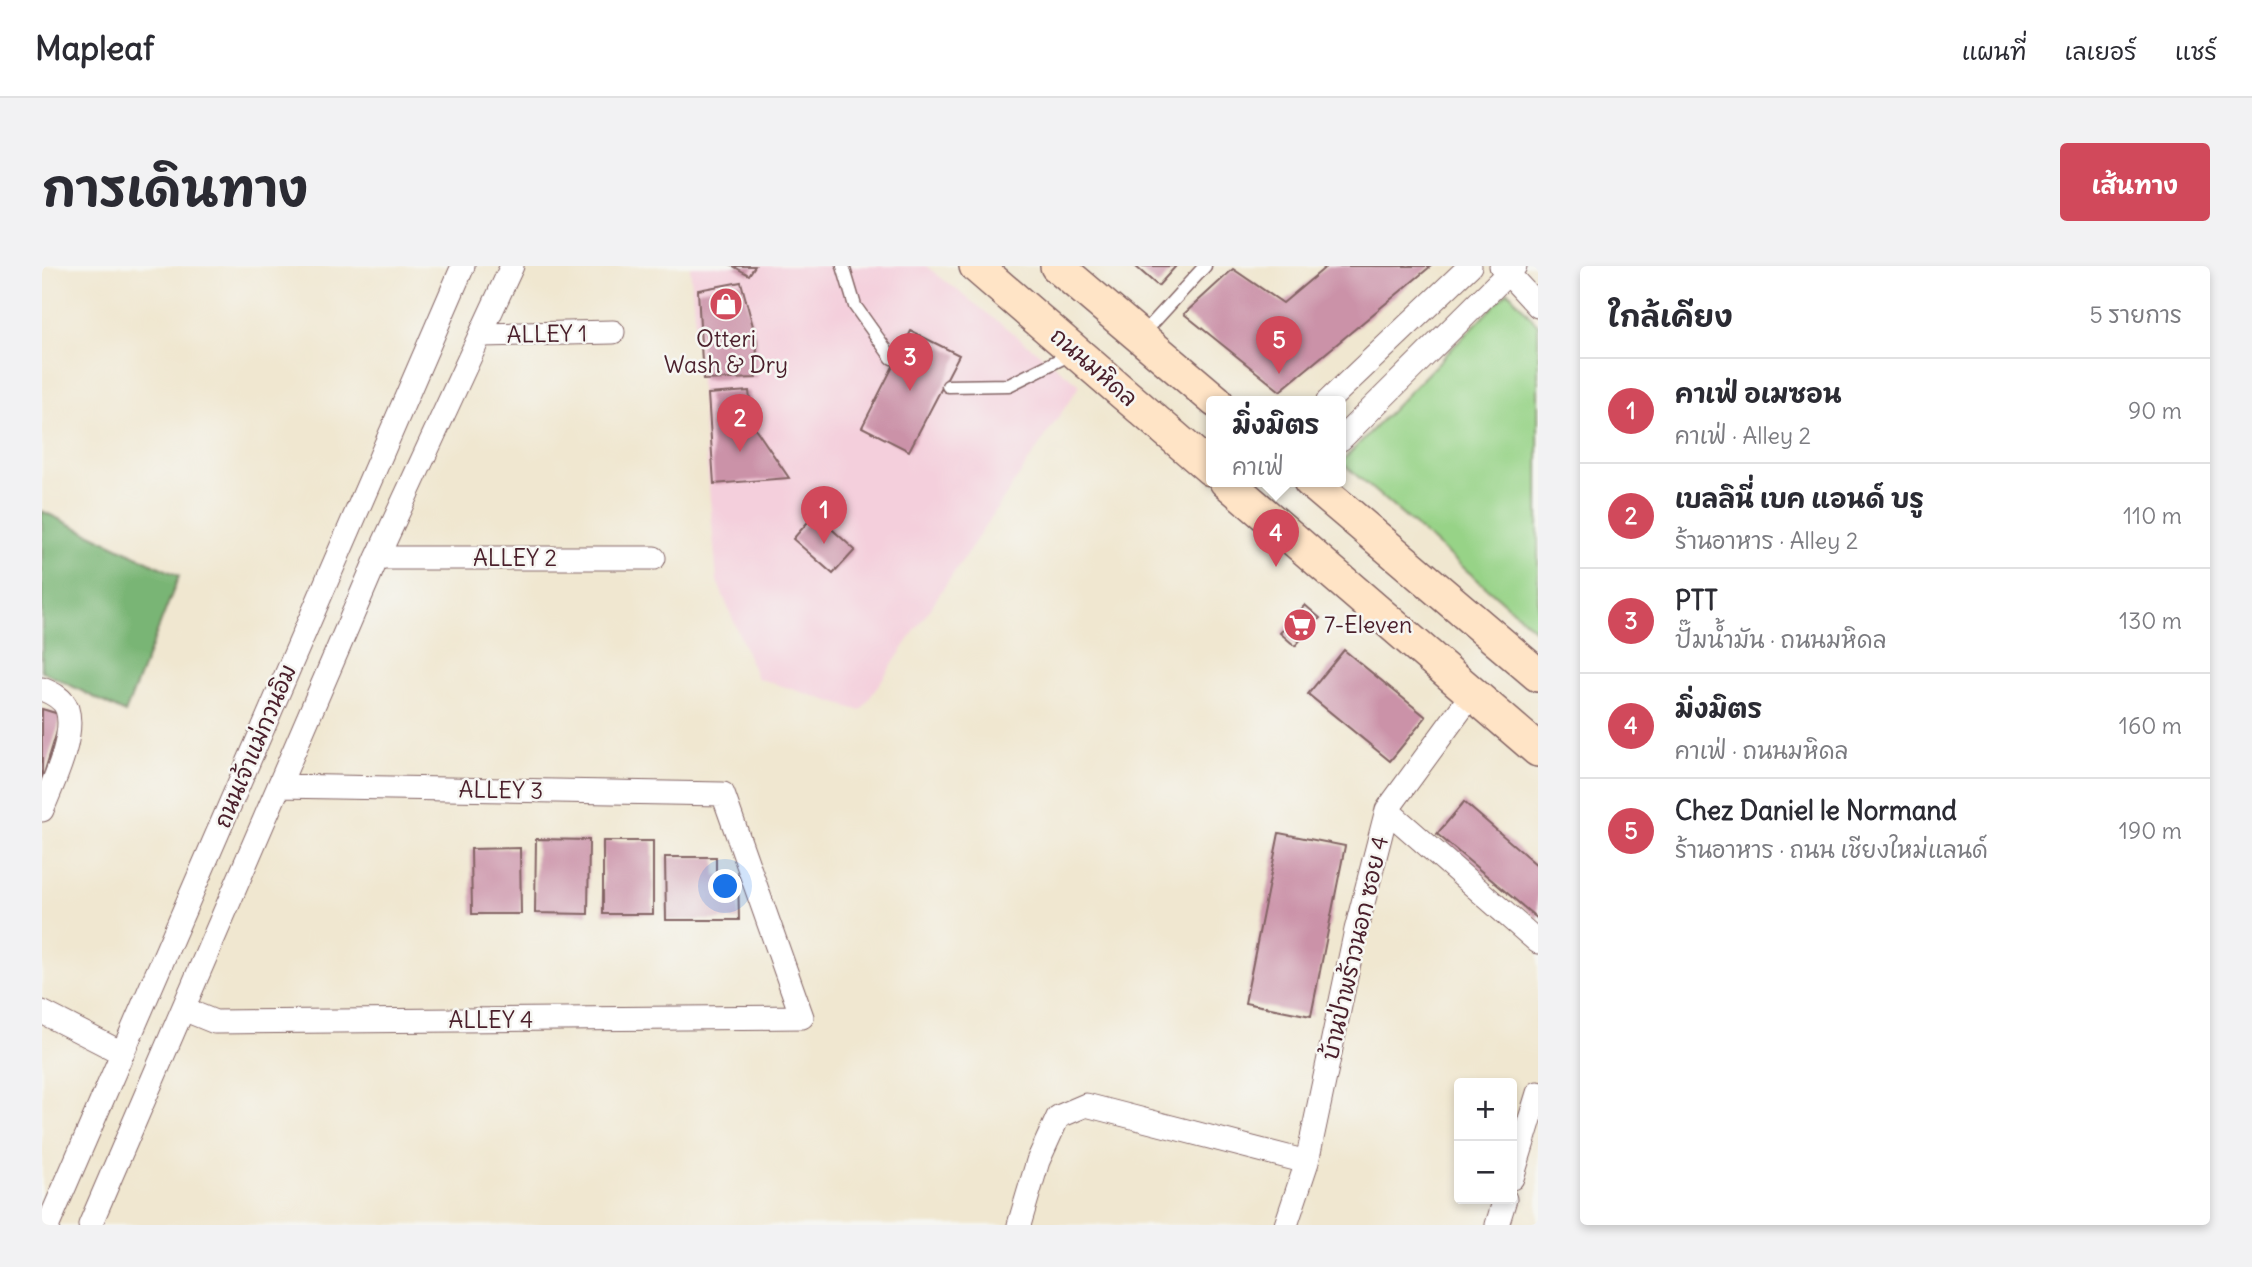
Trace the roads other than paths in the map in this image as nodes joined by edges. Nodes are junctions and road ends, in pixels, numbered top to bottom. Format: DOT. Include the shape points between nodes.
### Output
graph roads {
  1 [pos="463,266"];
  2 [pos="512,266"];
  3 [pos="843,266"];
  4 [pos="976,266"];
  5 [pos="1057,266"];
  6 [pos="1205,266"];
  7 [pos="1471,266"];
  8 [pos="1508,268"];
  9 [pos="1538,306"];
  10 [pos="613,332"];
  11 [pos="481,335"];
  12 [pos="1141,337"];
  13 [pos="1076,351"];
  14 [pos="892,358"];
  15 [pos="948,386"];
  16 [pos="1210,396"];
  17 [pos="1333,396"];
  18 [pos="1346,434"];
  19 [pos="1206,464"];
  20 [pos="1233,487"];
  21 [pos="1317,487"];
  22 [pos="377,558"];
  23 [pos="654,558"];
  24 [pos="1538,675"];
  25 [pos="42,689"];
  26 [pos="1472,694"];
  27 [pos="1538,750"];
  28 [pos="279,786"];
  29 [pos="42,810"];
  30 [pos="1387,810"];
  31 [pos="1538,942"];
  32 [pos="183,1009"];
  33 [pos="42,1012"];
  34 [pos="802,1017"];
  35 [pos="122,1053"];
  36 [pos="1538,1093"];
  37 [pos="1307,1162"];
  38 [pos="1517,1162"];
  39 [pos="1503,1204"];
  40 [pos="48,1225"];
  41 [pos="90,1225"];
  42 [pos="1019,1225"];
  43 [pos="1286,1225"];
  44 [pos="1497,1225"];
  1 -- 35 [label="street, ถนนเจ้าแม่กวนอิม"];
  2 -- 11 [label="street"];
  3 -- 14 [label="lane" via="855,306"];
  4 -- 13 [label="main road, ถนนมหิดล"];
  5 -- 12 [label="main road"];
  6 -- 12 [label="lane"];
  7 -- 17 [label="street"];
  8 -- 9 [label="street"];
  8 -- 18 [label="street"];
  10 -- 11 [label="street, ALLEY 1"];
  11 -- 22 [label="street"];
  12 -- 16 [label="main road"];
  13 -- 15 [label="lane" via="1009,385"];
  13 -- 19 [label="main road, ถนนมหิดล"];
  20 -- 26 [label="main road"];
  21 -- 24 [label="main road"];
  22 -- 23 [label="street, ALLEY 2"];
  22 -- 28 [label="street"];
  25 -- 29 [label="street" via="67,707 69,723 64,752"];
  26 -- 27 [label="main road"];
  26 -- 30 [label="street, บ้านป่าพร้าวนอก ซอย 4"];
  28 -- 32 [label="street"];
  28 -- 34 [label="street, ALLEY 3" via="723,793"];
  30 -- 31 [label="street"];
  30 -- 37 [label="street, บ้านป่าพร้าวนอก ซอย 4" via="1356,930"];
  32 -- 34 [label="street, ALLEY 4" via="215,1022"];
  32 -- 41 [label="street"];
  33 -- 35 [label="street"];
  35 -- 40 [label="street, ถนนเจ้าแม่กวนอิม"];
  36 -- 38 [label="street"];
  37 -- 42 [label="street" via="1086,1105 1058,1117 1038,1161"];
  37 -- 43 [label="street, บ้านป่าพร้าวนอก ซอย 4"];
  39 -- 44 [label="street"];
}
